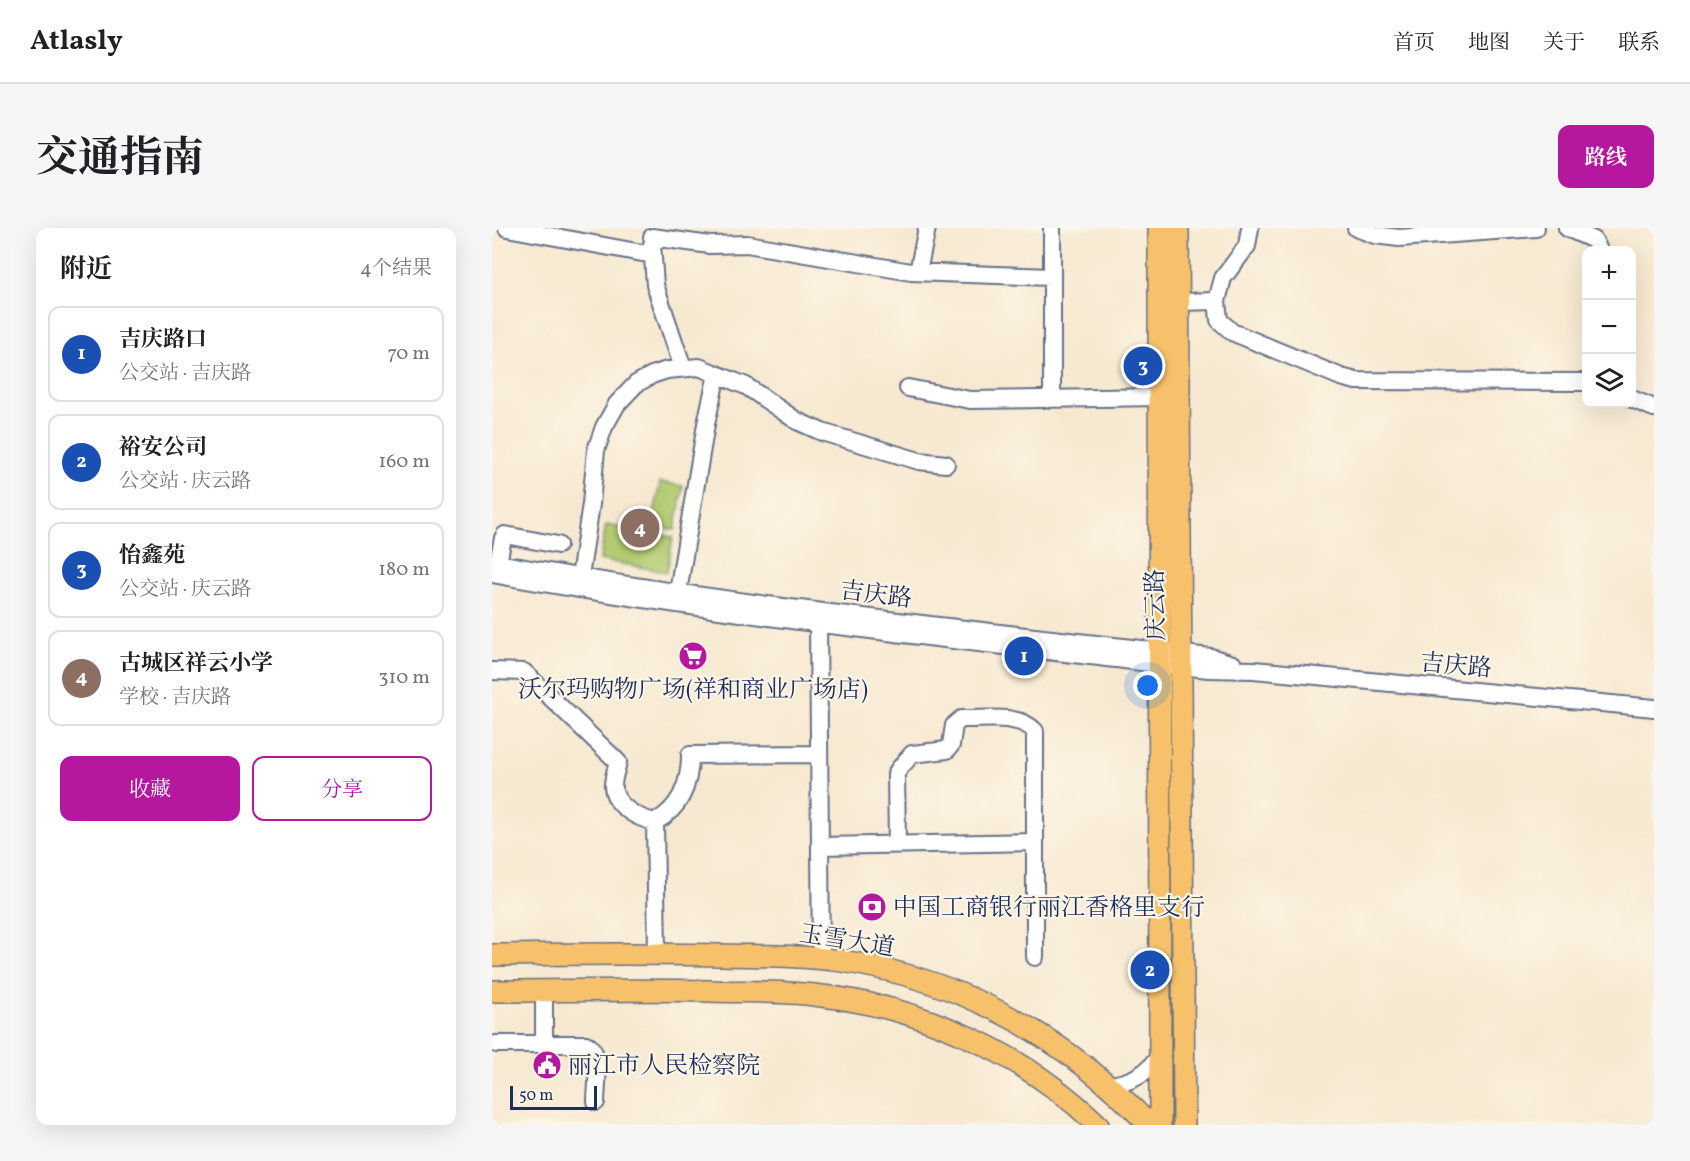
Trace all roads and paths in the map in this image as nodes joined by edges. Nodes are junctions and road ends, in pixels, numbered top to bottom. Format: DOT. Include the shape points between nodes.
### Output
graph roads {
  1 [pos="507,228"];
  2 [pos="927,228"];
  3 [pos="1052,228"];
  4 [pos="1159,228"];
  5 [pos="1178,228"];
  6 [pos="1250,228"];
  7 [pos="1356,228"];
  8 [pos="1536,228"];
  9 [pos="1567,228"];
  10 [pos="653,232"];
  11 [pos="1597,246"];
  12 [pos="653,255"];
  13 [pos="918,272"];
  14 [pos="1052,278"];
  15 [pos="1217,301"];
  16 [pos="1178,302"];
  17 [pos="683,368"];
  18 [pos="717,374"];
  19 [pos="1582,382"];
  20 [pos="908,388"];
  21 [pos="1160,397"];
  22 [pos="1052,398"];
  23 [pos="1636,401"];
  24 [pos="1654,408"];
  25 [pos="946,464"];
  26 [pos="558,545"];
  27 [pos="494,566"];
  28 [pos="580,577"];
  29 [pos="678,592"];
  30 [pos="818,623"];
  31 [pos="1159,658"];
  32 [pos="1181,660"];
  33 [pos="492,671"];
  34 [pos="1654,708"];
  35 [pos="819,754"];
  36 [pos="655,822"];
  37 [pos="1035,842"];
  38 [pos="897,844"];
  39 [pos="820,846"];
  40 [pos="657,954"];
  41 [pos="492,955"];
  42 [pos="1035,957"];
  43 [pos="821,959"];
  44 [pos="492,991"];
  45 [pos="544,991"];
  46 [pos="496,1044"];
  47 [pos="544,1044"];
  48 [pos="1160,1055"];
  49 [pos="1108,1085"];
  50 [pos="596,1102"];
  51 [pos="1098,1125"];
  52 [pos="1149,1125"];
  53 [pos="1160,1125"];
  54 [pos="1184,1125"];
  1 -- 12 [label="street"];
  2 -- 13 [label="street"];
  3 -- 14 [label="street"];
  4 -- 21 [label="main road, 庆云路"];
  5 -- 16 [label="main road, 庆云路"];
  6 -- 15 [label="street" via="1247,246 1223,278"];
  7 -- 8 [label="street" via="1399,238"];
  9 -- 11 [label="street" via="1594,240"];
  10 -- 12 [label="street"];
  10 -- 13 [label="street" via="710,245 747,244"];
  12 -- 17 [label="street" via="655,285"];
  13 -- 14 [label="street"];
  14 -- 22 [label="street"];
  15 -- 16 [label="street"];
  15 -- 19 [label="street" via="1219,320 1232,332 1356,381"];
  16 -- 32 [label="main road, 庆云路"];
  17 -- 18 [label="street" via="699,367"];
  17 -- 28 [label="street" via="651,375 636,384 604,427 596,450"];
  18 -- 25 [label="street" via="746,386 815,430 919,461"];
  18 -- 29 [label="street"];
  20 -- 22 [label="street" via="970,400"];
  21 -- 22 [label="street"];
  21 -- 31 [label="main road, 庆云路"];
  23 -- 24 [label="street"];
  26 -- 27 [label="street" via="506,536"];
  27 -- 28 [label="street, 吉庆路"];
  27 -- 30 [label="street, 吉庆路" via="643,599"];
  28 -- 29 [label="street, 吉庆路"];
  29 -- 31 [label="street, 吉庆路"];
  30 -- 31 [label="street, 吉庆路"];
  30 -- 35 [label="street"];
  31 -- 32 [label="street, 吉庆路"];
  31 -- 48 [label="main road, 庆云路"];
  32 -- 34 [label="street, 吉庆路" via="1209,669"];
  32 -- 54 [label="main road, 庆云路"];
  33 -- 36 [label="street" via="524,672 618,762 613,784 620,802 638,817"];
  35 -- 36 [label="street" via="690,755 682,798"];
  35 -- 39 [label="street"];
  36 -- 40 [label="street"];
  37 -- 38 [label="street"];
  37 -- 38 [label="street" via="1035,731 1017,720 961,720 954,724 947,750 912,754 899,768"];
  37 -- 42 [label="street"];
  38 -- 39 [label="street"];
  39 -- 43 [label="street"];
  40 -- 41 [label="main road, 玉雪大道"];
  40 -- 43 [label="main road, 玉雪大道"];
  43 -- 49 [label="main road, 玉雪大道" via="916,978 989,1006 1057,1045"];
  44 -- 45 [label="main road"];
  45 -- 47 [label="street"];
  45 -- 51 [label="main road" via="790,993 883,1007 950,1028 997,1051 1053,1087"];
  46 -- 47 [label="street"];
  47 -- 50 [label="street" via="586,1044 593,1050"];
  48 -- 49 [label="street" via="1134,1079"];
  48 -- 53 [label="main road, 庆云路"];
  49 -- 52 [label="main road, 玉雪大道"];
}
